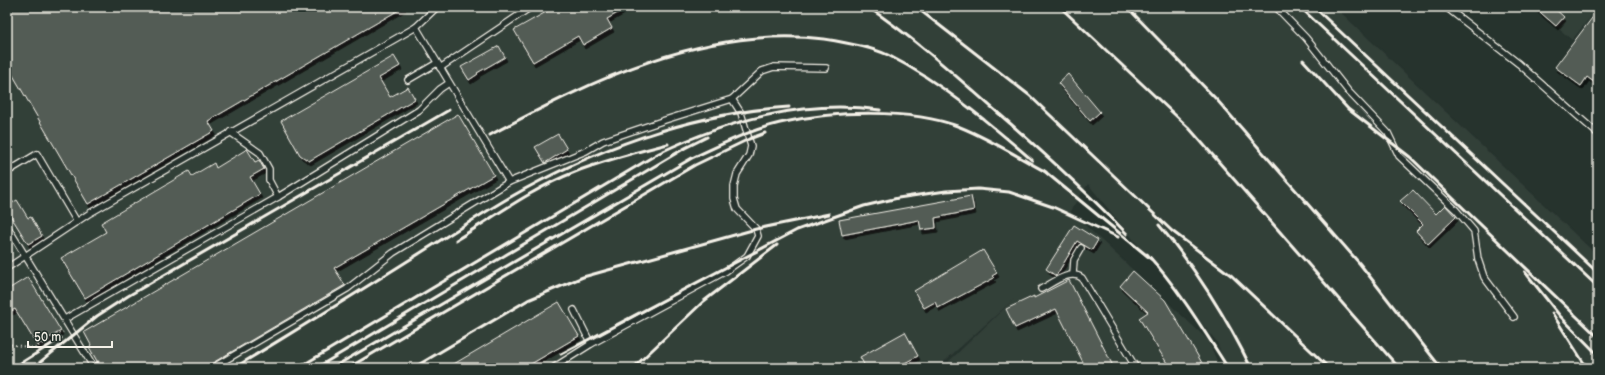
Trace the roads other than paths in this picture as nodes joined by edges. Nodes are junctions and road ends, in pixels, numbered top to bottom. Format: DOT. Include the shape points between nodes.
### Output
graph roads {
  1 [pos="437,7"];
  2 [pos="532,7"];
  3 [pos="1276,7"];
  4 [pos="1446,7"];
  5 [pos="416,27"];
  6 [pos="439,65"];
  7 [pos="826,68"];
  8 [pos="408,80"];
  9 [pos="449,83"];
  10 [pos="732,99"];
  11 [pos="230,132"];
  12 [pos="1598,134"];
  13 [pos="7,161"];
  14 [pos="9,171"];
  15 [pos="509,182"];
  16 [pos="278,198"];
  17 [pos="77,222"];
  18 [pos="7,226"];
  19 [pos="1081,248"];
  20 [pos="25,256"];
  21 [pos="7,268"];
  22 [pos="1073,274"];
  23 [pos="1041,289"];
  24 [pos="574,310"];
  25 [pos="1514,317"];
  26 [pos="65,319"];
  27 [pos="591,344"];
  28 [pos="563,366"];
  29 [pos="94,368"];
  30 [pos="212,368"];
  31 [pos="554,368"];
  32 [pos="1136,368"];
  1 -- 5 [label="lane"];
  2 -- 6 [label="lane"];
  3 -- 25 [label="lane" via="1388,133 1399,156 1456,210 1474,231 1478,259 1484,277"];
  4 -- 12 [label="lane" via="1519,64"];
  5 -- 6 [label="lane"];
  5 -- 11 [label="lane"];
  6 -- 8 [label="lane"];
  6 -- 9 [label="lane"];
  7 -- 10 [label="lane" via="774,67 754,77"];
  9 -- 15 [label="lane"];
  9 -- 16 [label="lane" via="419,110"];
  10 -- 15 [label="lane" via="603,141 586,151"];
  10 -- 27 [label="lane" via="741,113 751,146 734,186 737,209 756,229 758,236 748,256 726,271"];
  11 -- 16 [label="lane" via="260,153 269,169 269,180"];
  11 -- 17 [label="lane"];
  13 -- 14 [label="lane"];
  14 -- 17 [label="lane" via="37,154"];
  15 -- 30 [label="lane" via="393,254 347,289"];
  16 -- 26 [label="lane"];
  17 -- 20 [label="lane"];
  18 -- 20 [label="lane"];
  19 -- 22 [label="lane" via="1074,260"];
  20 -- 21 [label="lane"];
  20 -- 26 [label="lane"];
  22 -- 23 [label="lane"];
  22 -- 32 [label="lane" via="1082,278"];
  24 -- 27 [label="lane"];
  26 -- 29 [label="lane"];
  27 -- 28 [label="lane"];
  28 -- 31 [label="lane"];
}
